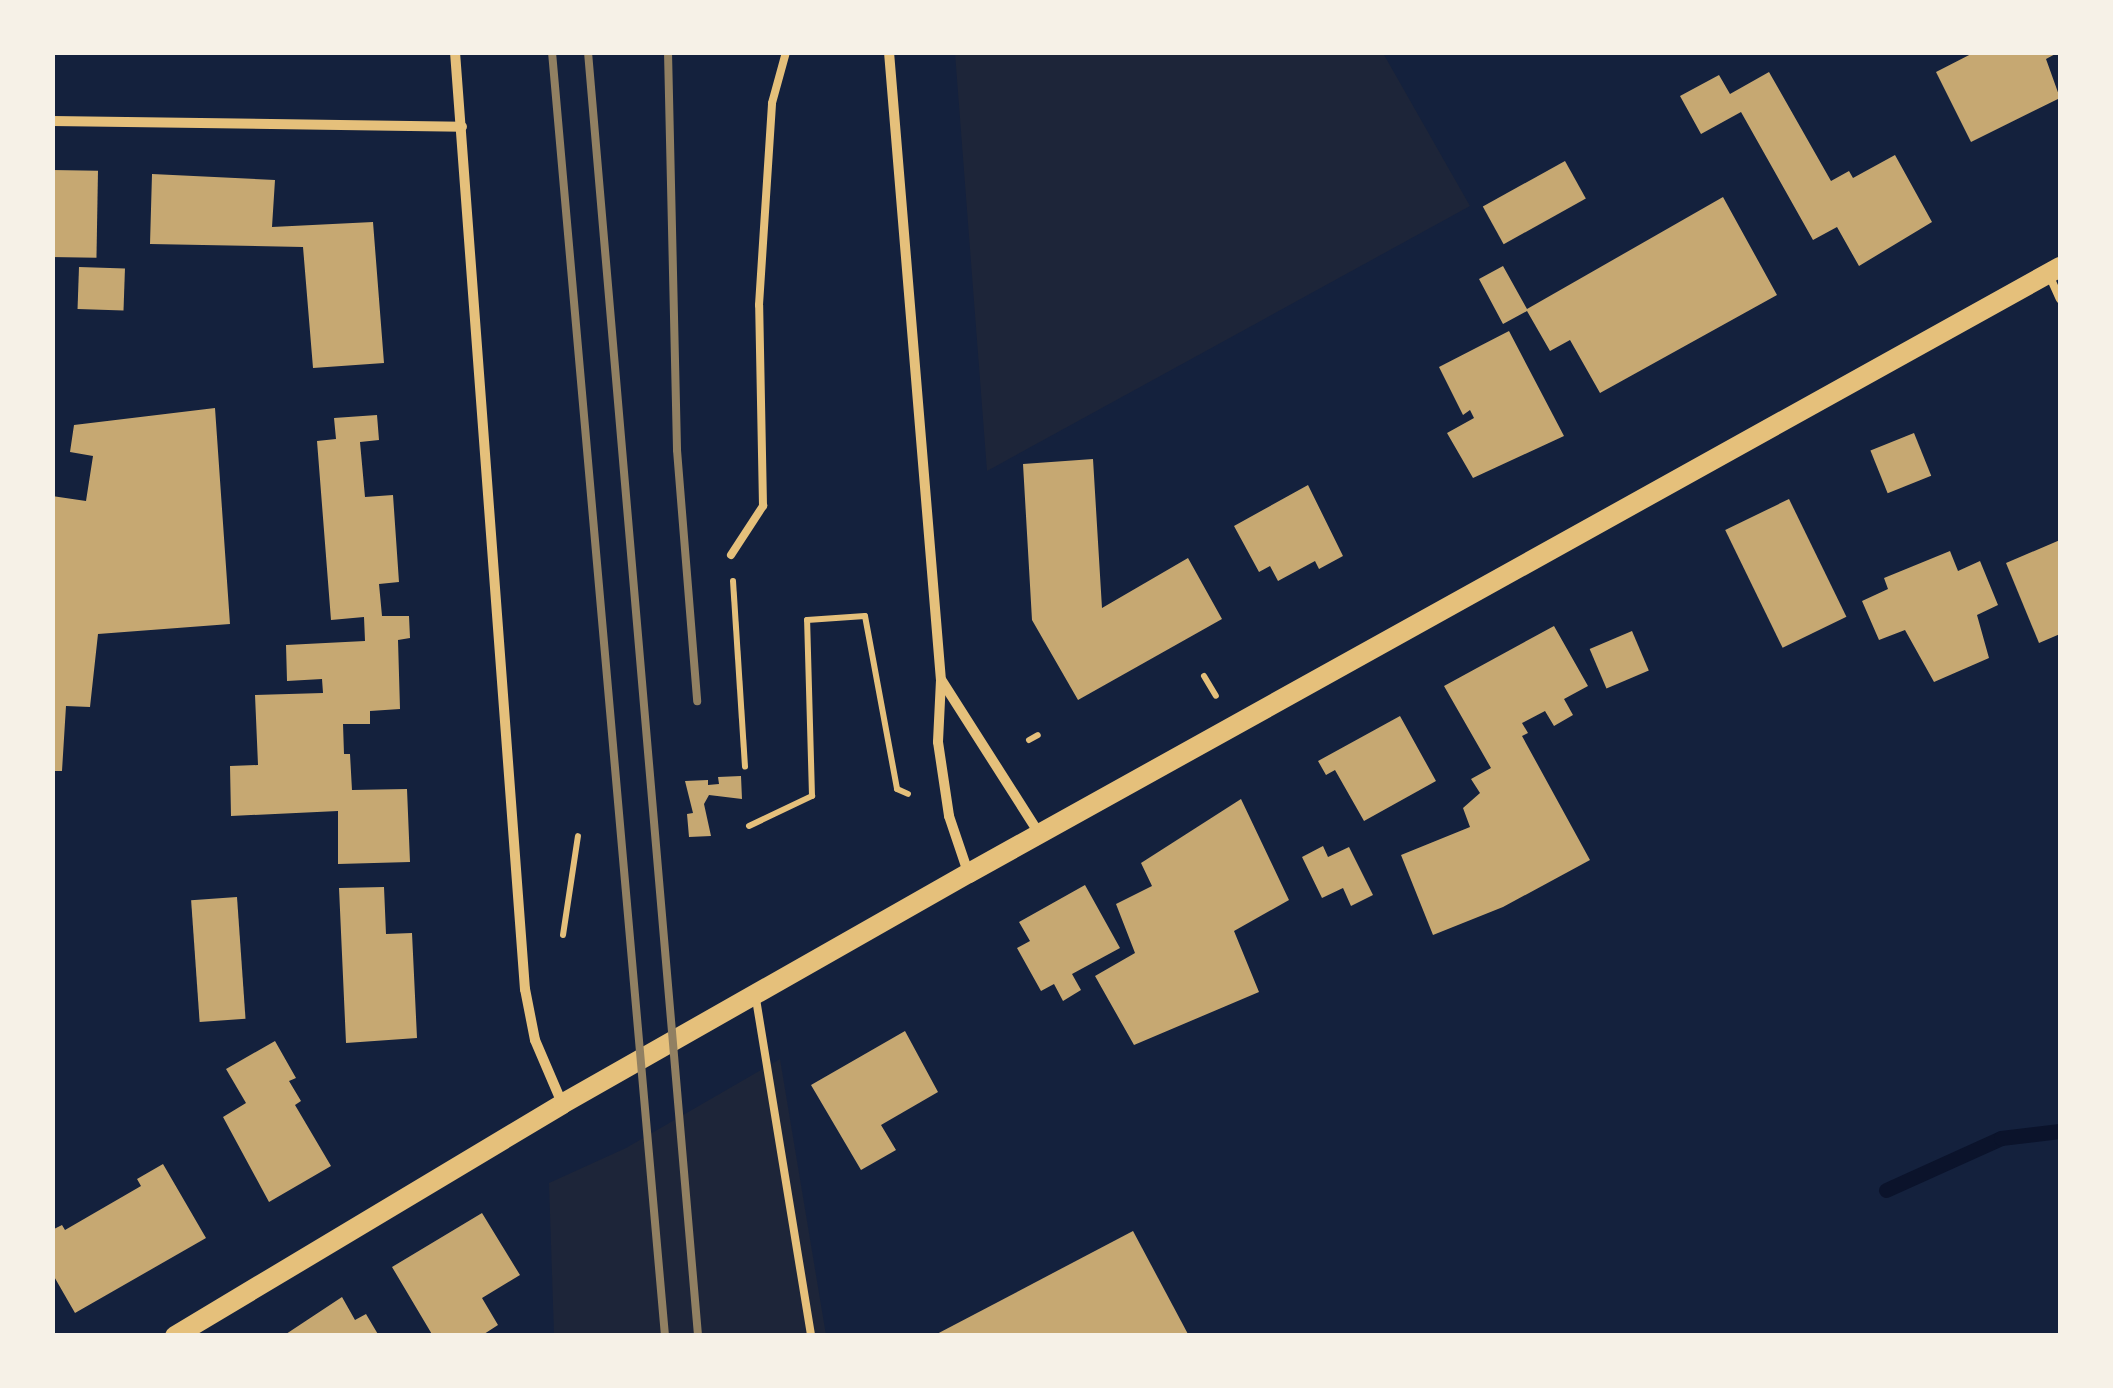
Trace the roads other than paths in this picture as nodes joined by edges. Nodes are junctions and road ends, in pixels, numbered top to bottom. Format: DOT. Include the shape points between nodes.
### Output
graph roads {
  1 [pos="456,52"];
  2 [pos="786,52"];
  3 [pos="889,52"];
  4 [pos="52,121"];
  5 [pos="462,127"];
  6 [pos="2054,270"];
  7 [pos="2060,299"];
  8 [pos="731,555"];
  9 [pos="941,680"];
  10 [pos="1040,836"];
  11 [pos="969,873"];
  12 [pos="756,998"];
  13 [pos="562,1104"];
  14 [pos="175,1336"];
  15 [pos="810,1336"];
  1 -- 5 [label="street"];
  2 -- 8 [label="lane" via="772,103 759,306 763,506"];
  3 -- 9 [label="street"];
  4 -- 5 [label="street"];
  5 -- 13 [label="street" via="524,982 535,1040"];
  6 -- 7 [label="lane"];
  6 -- 10 [label="main road"];
  9 -- 10 [label="street"];
  9 -- 11 [label="street" via="941,773"];
  10 -- 11 [label="main road"];
  11 -- 12 [label="main road"];
  12 -- 13 [label="main road"];
  12 -- 15 [label="lane"];
  13 -- 14 [label="main road"];
}
